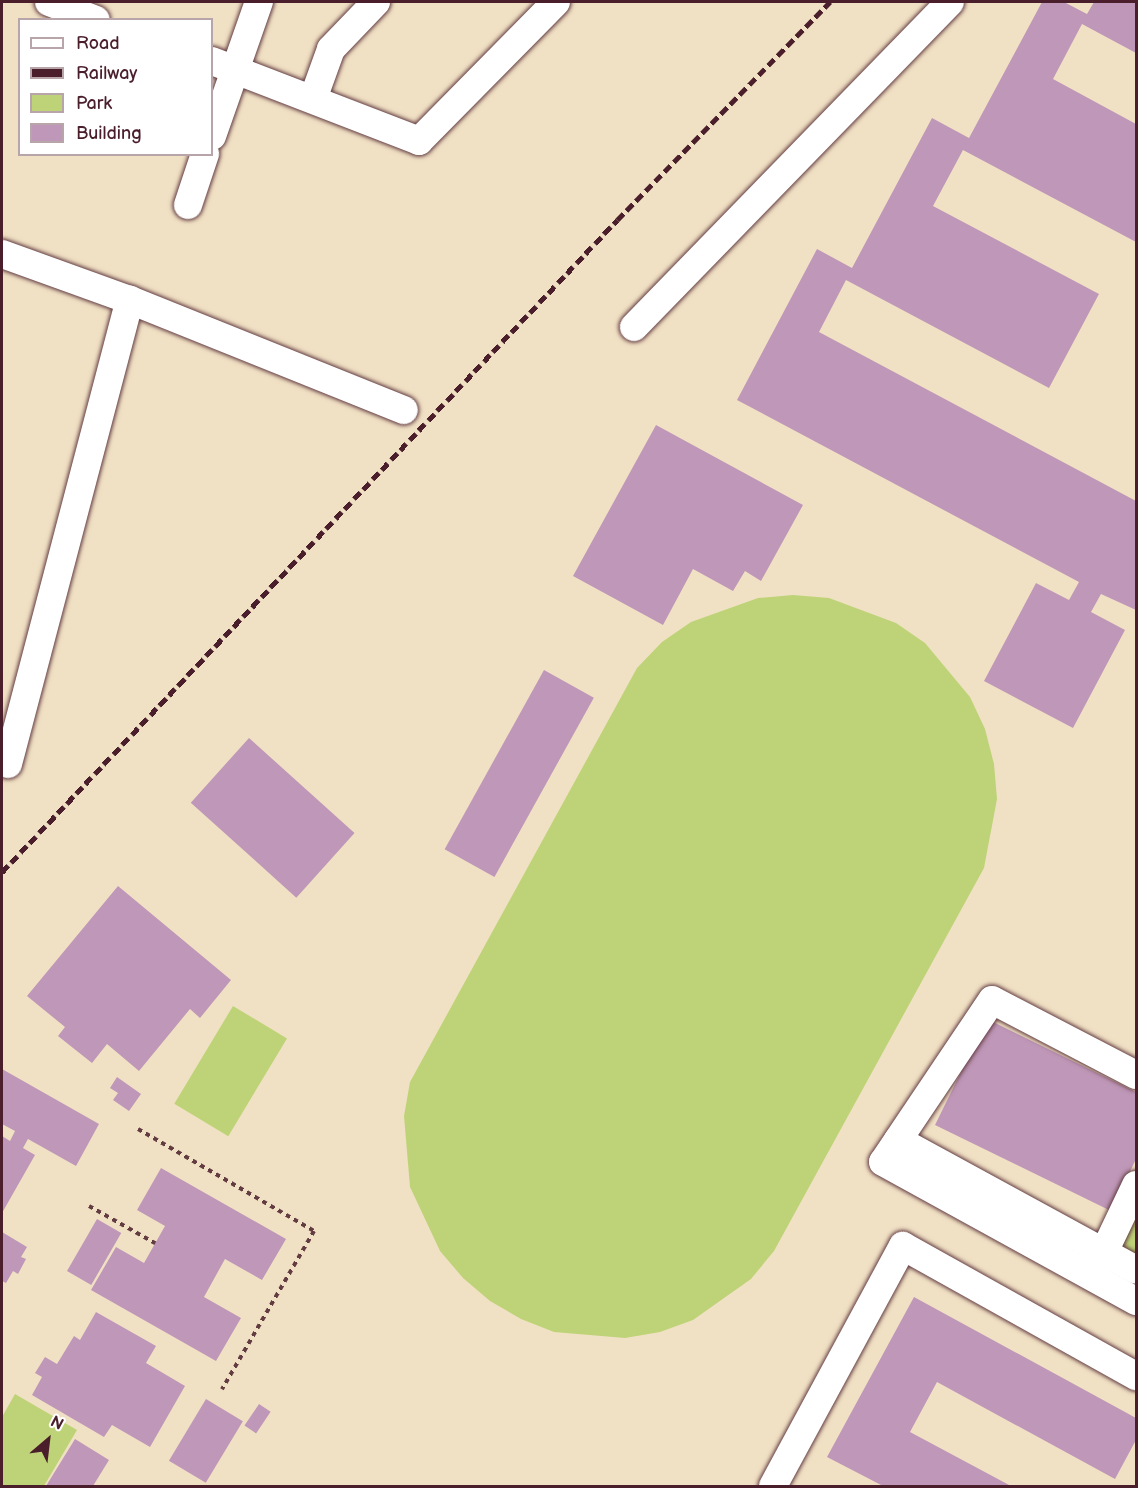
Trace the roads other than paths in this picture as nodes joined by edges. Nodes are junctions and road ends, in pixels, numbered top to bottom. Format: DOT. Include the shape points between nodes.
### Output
graph roads {
  1 [pos="259,2"];
  2 [pos="376,2"];
  3 [pos="556,2"];
  4 [pos="950,2"];
  5 [pos="62,4"];
  6 [pos="92,18"];
  7 [pos="223,65"];
  8 [pos="313,99"];
  9 [pos="213,130"];
  10 [pos="204,156"];
  11 [pos="188,206"];
  12 [pos="2,254"];
  13 [pos="130,300"];
  14 [pos="634,327"];
  15 [pos="404,410"];
  16 [pos="8,764"];
  17 [pos="1137,1075"];
  18 [pos="1137,1185"];
  19 [pos="1098,1264"];
  20 [pos="1137,1269"];
  21 [pos="1137,1301"];
  22 [pos="1137,1376"];
  23 [pos="783,1483"];
  1 -- 7 [label="street"];
  2 -- 8 [label="street" via="331,49"];
  3 -- 8 [label="street" via="419,141"];
  4 -- 14 [label="street"];
  5 -- 6 [label="street"];
  7 -- 8 [label="street"];
  7 -- 9 [label="street"];
  10 -- 11 [label="street"];
  12 -- 13 [label="street"];
  13 -- 15 [label="street"];
  13 -- 16 [label="street"];
  17 -- 19 [label="street" via="992,1000 890,1151"];
  18 -- 19 [label="street"];
  19 -- 20 [label="street"];
  19 -- 21 [label="street"];
  22 -- 23 [label="street" via="903,1246"];
}
